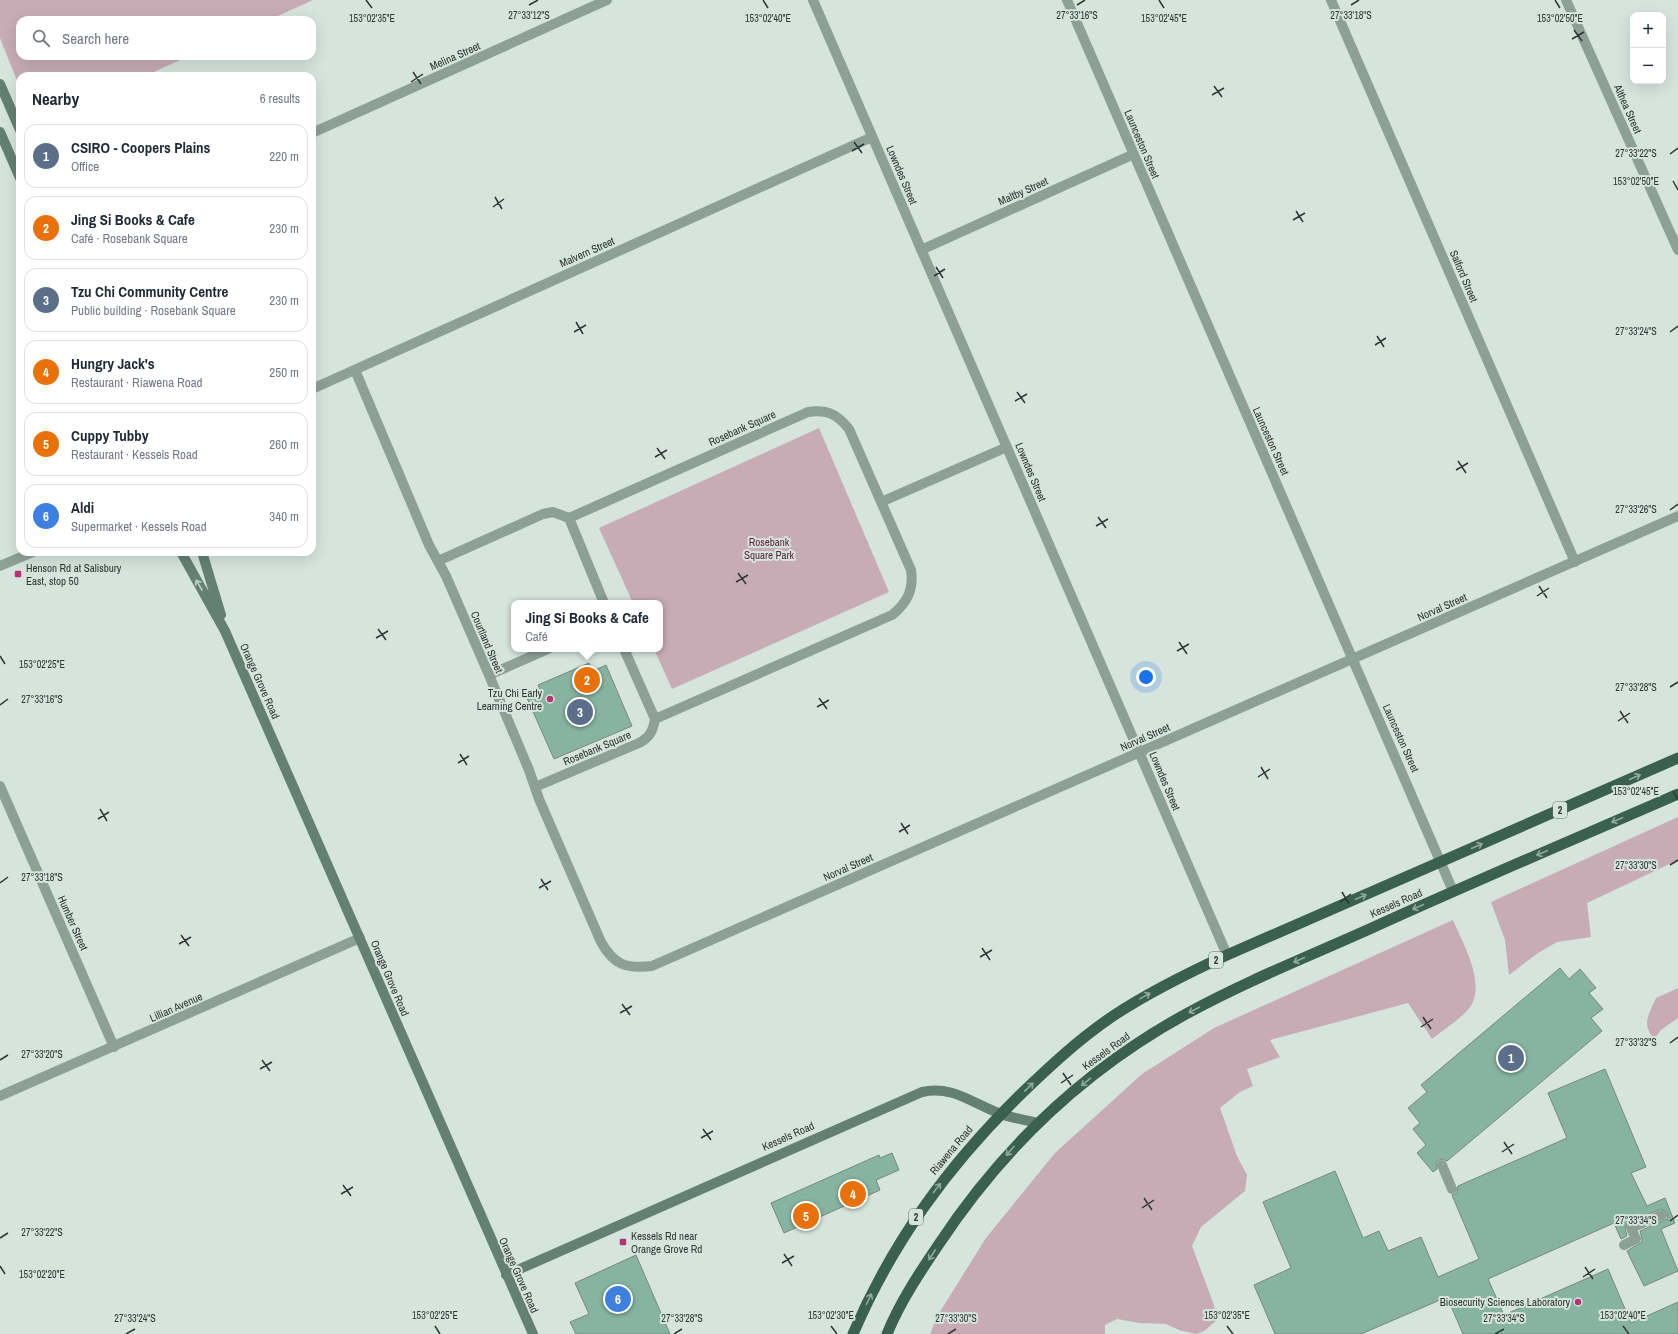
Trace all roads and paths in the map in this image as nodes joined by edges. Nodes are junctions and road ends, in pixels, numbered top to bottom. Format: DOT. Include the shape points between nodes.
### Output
graph roads {
  1 [pos="607,0"];
  2 [pos="813,0"];
  3 [pos="1067,0"];
  4 [pos="1331,0"];
  5 [pos="1566,0"];
  6 [pos="0,84"];
  7 [pos="16,121"];
  8 [pos="316,131"];
  9 [pos="0,132"];
  10 [pos="872,137"];
  11 [pos="1134,154"];
  12 [pos="16,169"];
  13 [pos="921,250"];
  14 [pos="1678,250"];
  15 [pos="355,370"];
  16 [pos="316,387"];
  17 [pos="1007,447"];
  18 [pos="881,502"];
  19 [pos="1678,516"];
  20 [pos="568,518"];
  21 [pos="24,556"];
  22 [pos="183,556"];
  23 [pos="203,556"];
  24 [pos="438,561"];
  25 [pos="1575,562"];
  26 [pos="0,566"];
  27 [pos="603,600"];
  28 [pos="225,631"];
  29 [pos="541,652"];
  30 [pos="625,652"];
  31 [pos="1353,659"];
  32 [pos="489,675"];
  33 [pos="655,719"];
  34 [pos="1139,752"];
  35 [pos="1678,758"];
  36 [pos="0,786"];
  37 [pos="535,787"];
  38 [pos="1678,794"];
  39 [pos="1441,862"];
  40 [pos="1453,891"];
  41 [pos="360,938"];
  42 [pos="1227,955"];
  43 [pos="620,963"];
  44 [pos="1112,1017"];
  45 [pos="114,1047"];
  46 [pos="0,1096"];
  47 [pos="1001,1114"];
  48 [pos="1037,1123"];
  49 [pos="1442,1164"];
  50 [pos="1452,1189"];
  51 [pos="1662,1215"];
  52 [pos="1624,1245"];
  53 [pos="506,1275"];
  54 [pos="533,1334"];
  55 [pos="853,1334"];
  56 [pos="887,1334"];
  1 -- 8 [label="street, Melina Street"];
  2 -- 10 [label="street, Lowndes Street"];
  3 -- 11 [label="street, Launceston Street"];
  4 -- 25 [label="street, Salford Street"];
  5 -- 14 [label="street, Althea Street"];
  6 -- 7 [label="main road"];
  9 -- 12 [label="main road"];
  10 -- 13 [label="street, Lowndes Street"];
  10 -- 15 [label="street, Malvern Street"];
  11 -- 13 [label="street, Maltby Street"];
  11 -- 31 [label="street, Launceston Street"];
  13 -- 17 [label="street, Lowndes Street"];
  15 -- 16 [label="street, Malvern Street"];
  15 -- 24 [label="street, Courtland Street"];
  17 -- 18 [label="street"];
  17 -- 34 [label="street, Lowndes Street"];
  18 -- 20 [label="street, Rosebank Square" via="849,429 841,419 821,410 801,415"];
  18 -- 33 [label="street, Rosebank Square" via="912,570 913,582 909,597 901,608 892,615"];
  19 -- 25 [label="street, Norval Street"];
  20 -- 24 [label="street" via="553,512 543,514"];
  20 -- 27 [label="street"];
  21 -- 26 [label="street"];
  28 -- 22 [label="main road, Orange Grove Road, one-way"];
  23 -- 28 [label="main road, Orange Grove Road"];
  24 -- 32 [label="street, Courtland Street"];
  25 -- 31 [label="street, Norval Street"];
  28 -- 41 [label="main road, Orange Grove Road"];
  29 -- 32 [label="street"];
  30 -- 33 [label="street"];
  31 -- 34 [label="street, Norval Street"];
  31 -- 39 [label="street, Launceston Street"];
  32 -- 37 [label="street, Courtland Street"];
  33 -- 37 [label="street, Rosebank Square" via="654,728 640,743"];
  34 -- 42 [label="street, Lowndes Street"];
  34 -- 43 [label="street, Norval Street" via="652,966 634,968"];
  39 -- 35 [label="highway, Kessels Road / 2, one-way"];
  36 -- 45 [label="street, Humber Street"];
  37 -- 43 [label="street, Courtland Street" via="601,942 608,954"];
  38 -- 40 [label="highway, Kessels Road, one-way"];
  39 -- 40 [label="street, Launceston Street"];
  42 -- 39 [label="highway, Kessels Road / 2, one-way"];
  40 -- 48 [label="highway, Kessels Road, one-way" via="1228,992 1185,1014 1104,1067"];
  41 -- 45 [label="street, Lillian Avenue"];
  41 -- 53 [label="main road, Orange Grove Road"];
  44 -- 42 [label="highway, Kessels Road / 2, one-way" via="1172,981"];
  47 -- 44 [label="highway, Riawena Road / 2, one-way" via="1045,1070"];
  45 -- 46 [label="street, Lillian Avenue"];
  47 -- 48 [label="main road, Kessels Road"];
  47 -- 53 [label="main road, Kessels Road" via="951,1091 922,1092"];
  55 -- 47 [label="highway, Riawena Road / 2, one-way" via="876,1286 915,1219 956,1163"];
  48 -- 56 [label="highway, one-way" via="979,1187 955,1220 910,1289"];
  49 -- 50 [label="street"];
  51 -- 52 [label="street" via="1631,1228 1636,1239"];
  53 -- 54 [label="main road, Orange Grove Road"];
}
